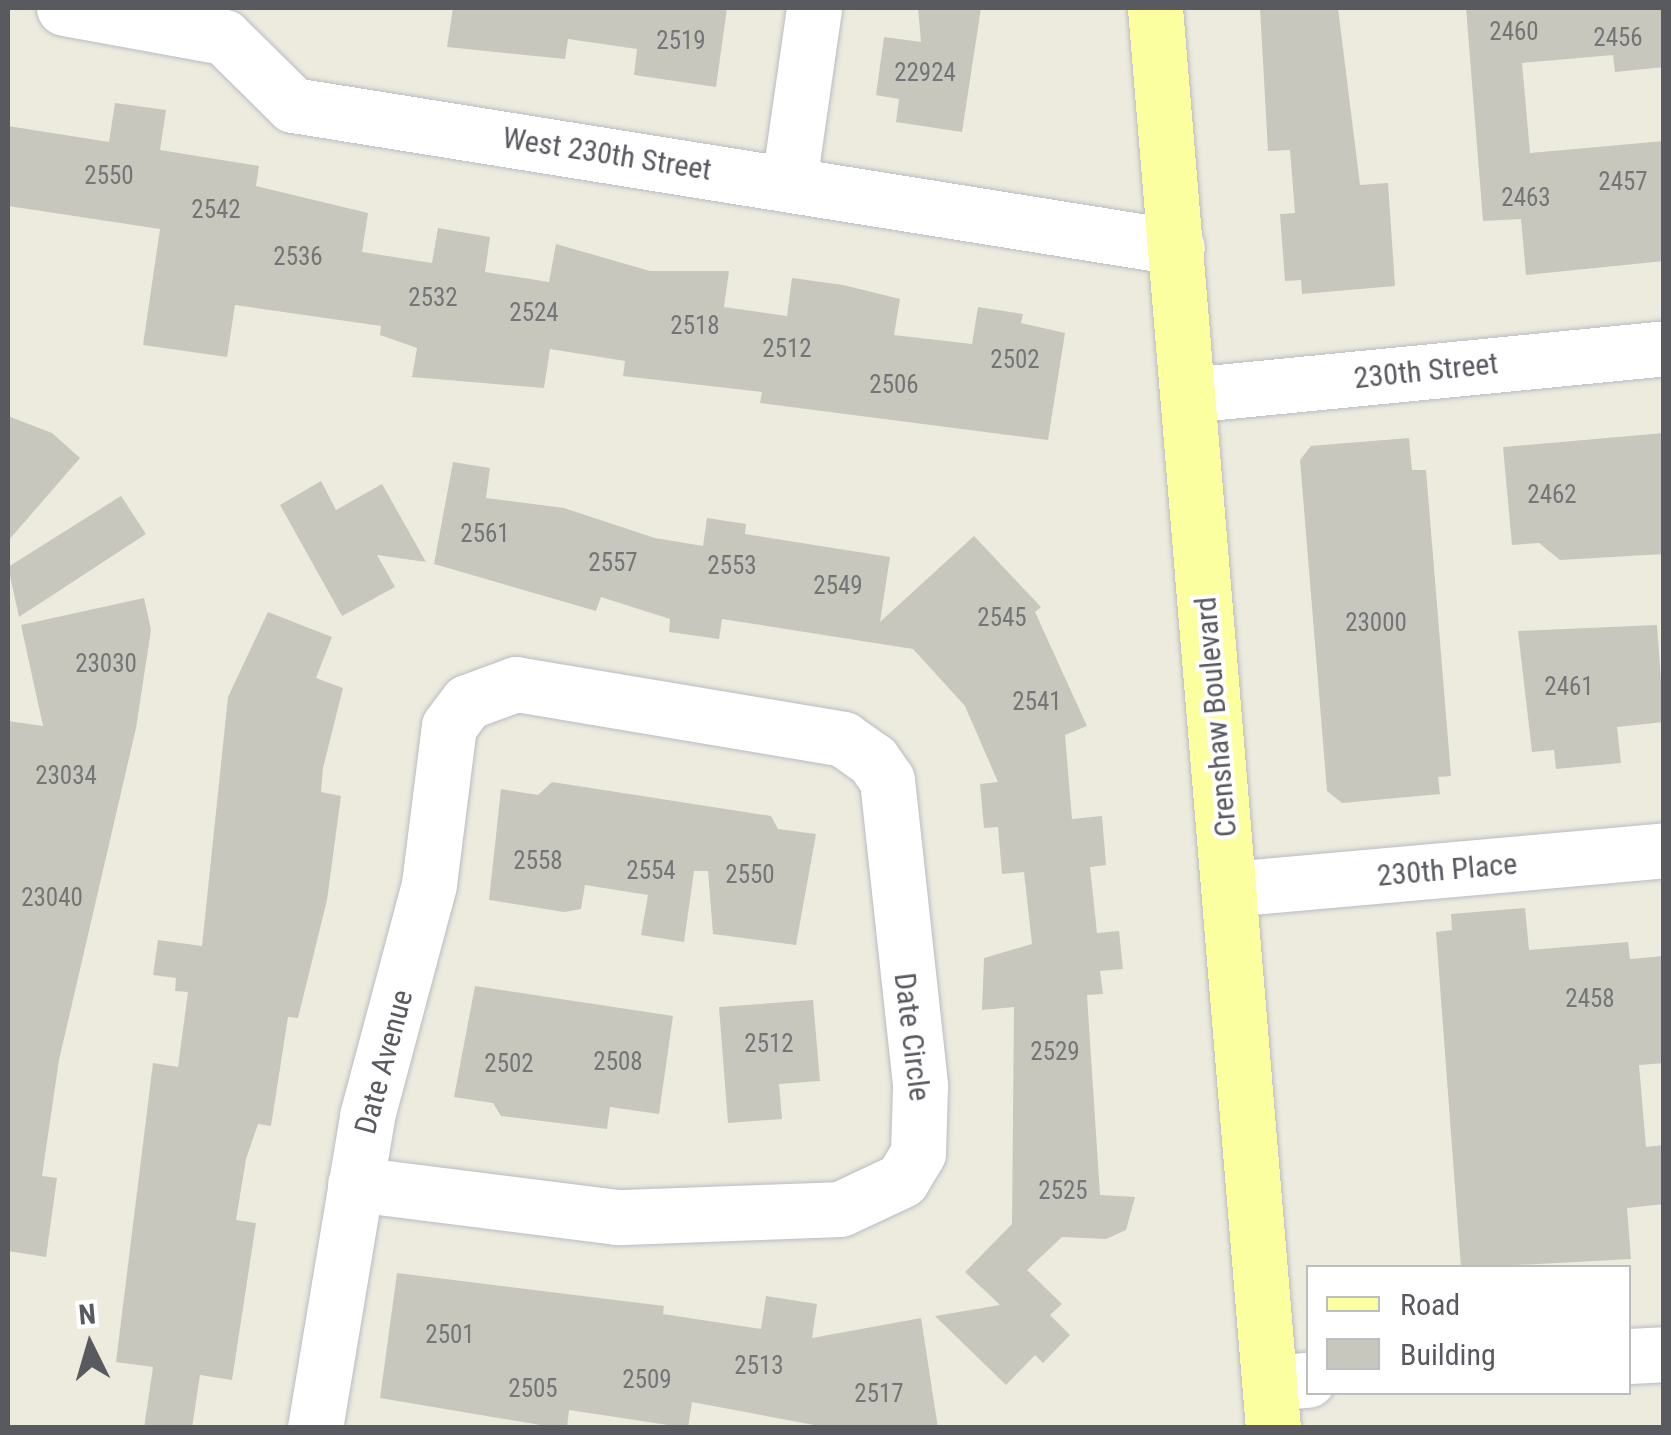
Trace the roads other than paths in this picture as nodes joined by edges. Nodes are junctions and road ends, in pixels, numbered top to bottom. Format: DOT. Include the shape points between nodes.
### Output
graph roads {
  1 [pos="64,8"];
  2 [pos="814,8"];
  3 [pos="1154,8"];
  4 [pos="789,182"];
  5 [pos="1177,247"];
  6 [pos="1664,348"];
  7 [pos="1188,394"];
  8 [pos="467,702"];
  9 [pos="1664,850"];
  10 [pos="1230,889"];
  11 [pos="356,1184"];
  12 [pos="1664,1354"];
  13 [pos="1631,1356"];
  14 [pos="1284,1397"];
  15 [pos="315,1428"];
  1 -- 4 [label="street, West 230th Street" via="224,37 293,105"];
  2 -- 4 [label="street"];
  3 -- 5 [label="main road, Crenshaw Boulevard"];
  4 -- 5 [label="street, West 230th Street"];
  5 -- 7 [label="main road, Crenshaw Boulevard"];
  6 -- 7 [label="street, 230th Street"];
  7 -- 10 [label="main road, Crenshaw Boulevard"];
  8 -- 11 [label="street, Date Avenue" via="450,726 430,884"];
  8 -- 11 [label="street, Date Circle" via="516,684 842,739 873,760 887,780 892,818 920,1086 918,1154 887,1190 840,1209 617,1217"];
  9 -- 10 [label="street, 230th Place"];
  10 -- 14 [label="main road, Crenshaw Boulevard"];
  11 -- 15 [label="street, Date Avenue"];
  12 -- 13 [label="street"];
}
